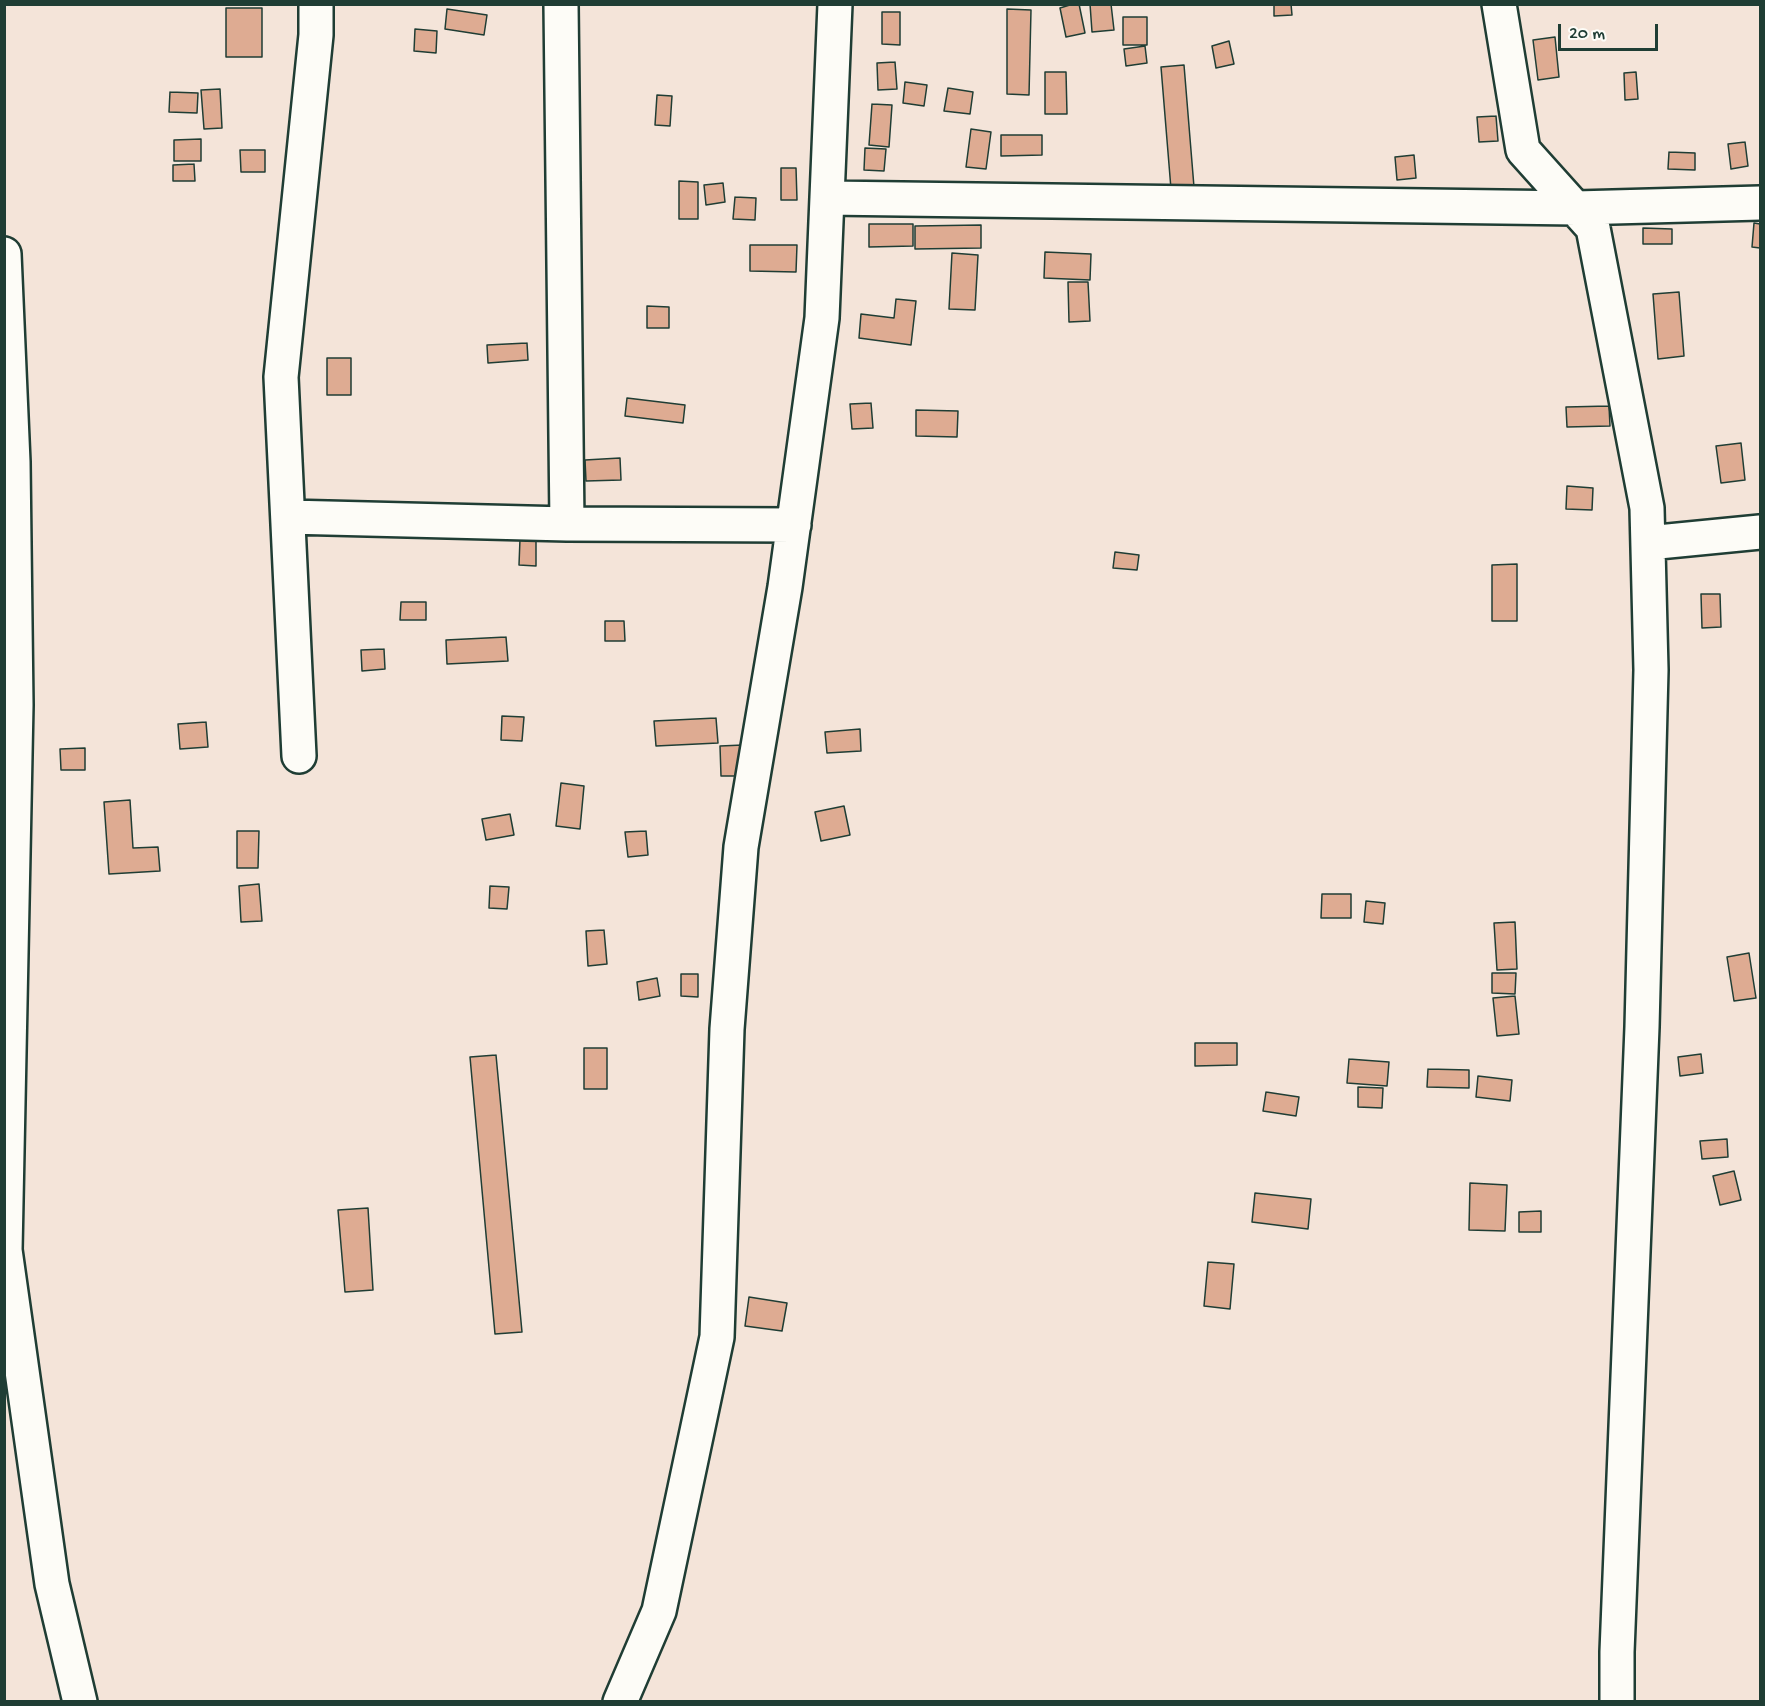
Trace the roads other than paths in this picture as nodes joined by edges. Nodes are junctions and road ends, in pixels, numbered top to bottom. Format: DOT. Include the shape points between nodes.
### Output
graph roads {
  1 [pos="316,4"];
  2 [pos="561,4"];
  3 [pos="835,4"];
  4 [pos="1499,4"];
  5 [pos="827,198"];
  6 [pos="1761,203"];
  7 [pos="1576,208"];
  8 [pos="4,254"];
  9 [pos="9,496"];
  10 [pos="288,517"];
  11 [pos="567,524"];
  12 [pos="794,525"];
  13 [pos="1761,532"];
  14 [pos="1648,543"];
  15 [pos="299,756"];
  16 [pos="80,1701"];
  17 [pos="620,1701"];
  18 [pos="1617,1701"];
  1 -- 10 [label="street" via="280,377"];
  2 -- 11 [label="street"];
  3 -- 5 [label="street"];
  4 -- 7 [label="street" via="1522,150"];
  5 -- 7 [label="street"];
  5 -- 12 [label="street" via="822,318"];
  6 -- 7 [label="street"];
  7 -- 14 [label="street" via="1593,228 1647,508"];
  8 -- 9 [label="street"];
  9 -- 16 [label="street" via="16,705 5,1250 52,1584"];
  10 -- 11 [label="street"];
  10 -- 15 [label="street"];
  11 -- 12 [label="street"];
  12 -- 17 [label="street" via="741,847 727,1029 717,1337 658,1611"];
  13 -- 14 [label="street"];
  14 -- 18 [label="street" via="1651,670 1642,1027"];
}
